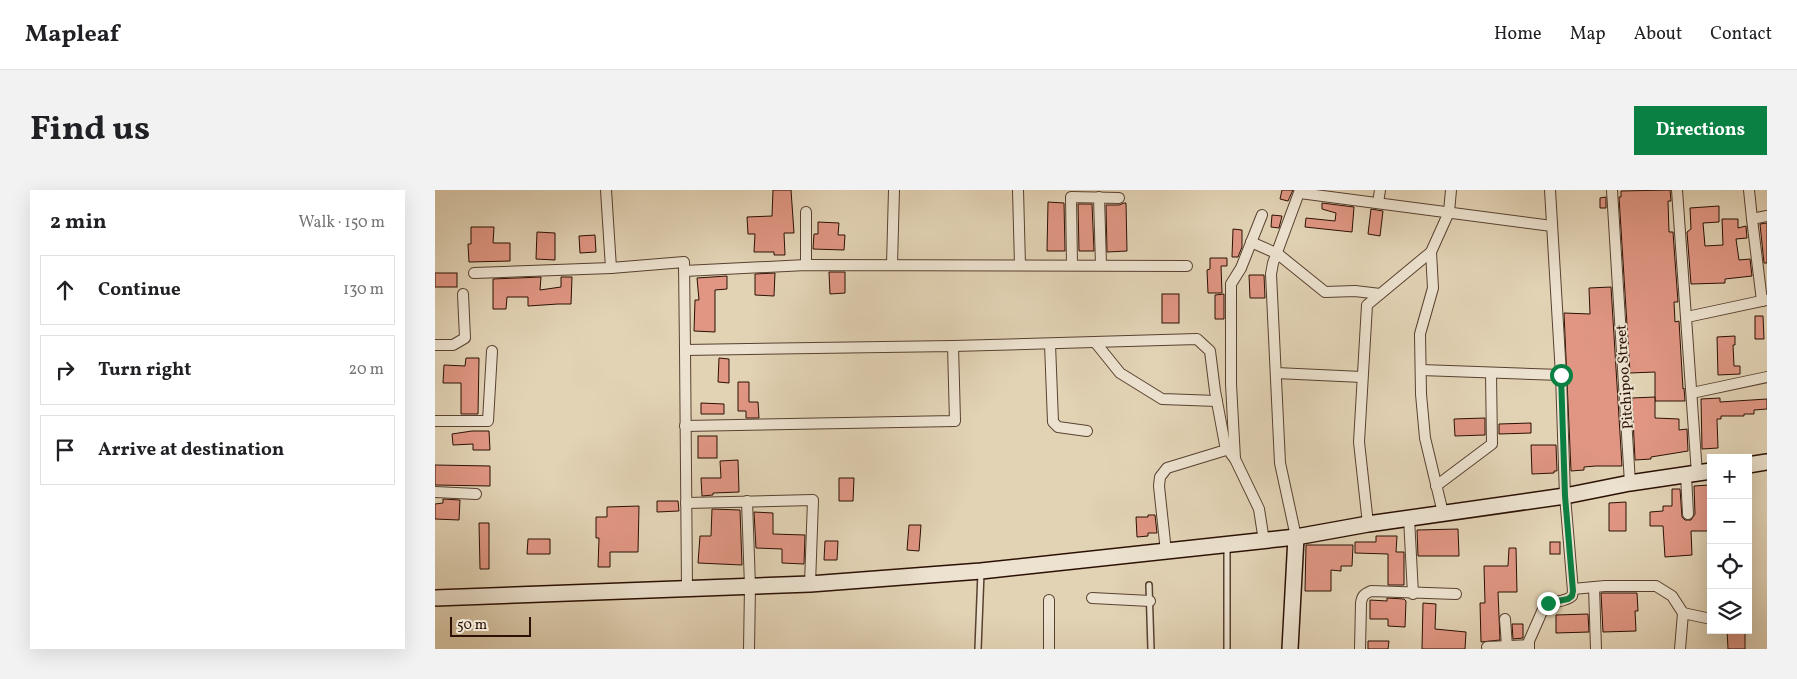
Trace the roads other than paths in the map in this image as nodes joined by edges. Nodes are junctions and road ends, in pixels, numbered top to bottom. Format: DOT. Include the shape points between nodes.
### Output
graph roads {
  1 [pos="607,190"];
  2 [pos="893,190"];
  3 [pos="1018,190"];
  4 [pos="1380,190"];
  5 [pos="1451,190"];
  6 [pos="1550,190"];
  7 [pos="1612,190"];
  8 [pos="1677,190"];
  9 [pos="1749,190"];
  10 [pos="1300,191"];
  11 [pos="1099,197"];
  12 [pos="1119,198"];
  13 [pos="1378,203"];
  14 [pos="806,212"];
  15 [pos="1449,212"];
  16 [pos="1262,215"];
  17 [pos="1767,216"];
  18 [pos="1752,219"];
  19 [pos="1552,226"];
  20 [pos="1251,242"];
  21 [pos="1431,252"];
  22 [pos="1278,254"];
  23 [pos="806,265"];
  24 [pos="892,265"];
  25 [pos="1020,265"];
  26 [pos="1072,265"];
  27 [pos="1101,265"];
  28 [pos="1187,266"];
  29 [pos="611,268"];
  30 [pos="684,272"];
  31 [pos="474,274"];
  32 [pos="463,294"];
  33 [pos="1380,294"];
  34 [pos="1764,300"];
  35 [pos="1687,318"];
  36 [pos="1095,342"];
  37 [pos="1050,344"];
  38 [pos="435,345"];
  39 [pos="953,346"];
  40 [pos="685,350"];
  41 [pos="492,351"];
  42 [pos="1421,370"];
  43 [pos="1276,373"];
  44 [pos="1491,373"];
  45 [pos="1561,375"];
  46 [pos="1361,377"];
  47 [pos="1767,377"];
  48 [pos="1692,393"];
  49 [pos="1217,401"];
  50 [pos="435,421"];
  51 [pos="685,426"];
  52 [pos="1087,431"];
  53 [pos="1227,450"];
  54 [pos="1235,459"];
  55 [pos="1767,462"];
  56 [pos="1752,464"];
  57 [pos="1698,474"];
  58 [pos="1630,483"];
  59 [pos="1436,486"];
  60 [pos="435,492"];
  61 [pos="476,494"];
  62 [pos="1565,496"];
  63 [pos="747,502"];
  64 [pos="686,503"];
  65 [pos="1443,513"];
  66 [pos="1689,514"];
  67 [pos="1409,518"];
  68 [pos="1368,524"];
  69 [pos="1296,537"];
  70 [pos="1265,541"];
  71 [pos="1227,545"];
  72 [pos="1166,552"];
  73 [pos="981,571"];
  74 [pos="810,584"];
  75 [pos="1149,585"];
  76 [pos="750,586"];
  77 [pos="1594,587"];
  78 [pos="687,588"];
  79 [pos="1573,589"];
  80 [pos="1413,594"];
  81 [pos="1456,594"];
  82 [pos="435,598"];
  83 [pos="1092,598"];
  84 [pos="1049,600"];
  85 [pos="1150,601"];
  86 [pos="1683,613"];
  87 [pos="1707,618"];
  88 [pos="1505,619"];
  89 [pos="1507,646"];
  90 [pos="1487,647"];
  91 [pos="1529,647"];
  92 [pos="749,649"];
  93 [pos="978,649"];
  94 [pos="1049,649"];
  95 [pos="1151,649"];
  96 [pos="1227,649"];
  97 [pos="1290,649"];
  98 [pos="1360,649"];
  99 [pos="1596,649"];
  100 [pos="1680,649"];
  1 -- 29 [label="street"];
  2 -- 24 [label="street"];
  3 -- 25 [label="street"];
  4 -- 13 [label="street"];
  5 -- 15 [label="street"];
  6 -- 19 [label="street"];
  7 -- 58 [label="street, Pitchipoo Street"];
  8 -- 35 [label="street"];
  9 -- 18 [label="street"];
  10 -- 13 [label="street"];
  10 -- 22 [label="street"];
  11 -- 12 [label="street"];
  11 -- 26 [label="street" via="1071,197"];
  11 -- 27 [label="street"];
  13 -- 15 [label="street"];
  14 -- 23 [label="street"];
  15 -- 19 [label="street"];
  15 -- 21 [label="street"];
  16 -- 20 [label="street"];
  17 -- 18 [label="street"];
  18 -- 34 [label="street"];
  19 -- 45 [label="street"];
  20 -- 22 [label="street"];
  20 -- 54 [label="street" via="1231,284"];
  21 -- 33 [label="street"];
  21 -- 42 [label="street" via="1433,288 1420,334"];
  22 -- 33 [label="street" via="1325,292"];
  22 -- 43 [label="street" via="1271,274"];
  23 -- 24 [label="street"];
  23 -- 30 [label="street"];
  24 -- 25 [label="street"];
  25 -- 26 [label="street"];
  26 -- 27 [label="street"];
  27 -- 28 [label="street"];
  29 -- 30 [label="street" via="684,262"];
  29 -- 31 [label="street"];
  30 -- 40 [label="street"];
  32 -- 38 [label="street" via="465,338 453,345"];
  33 -- 46 [label="street" via="1367,305"];
  34 -- 35 [label="street"];
  35 -- 48 [label="street"];
  36 -- 37 [label="street"];
  36 -- 49 [label="street" via="1120,373 1163,399"];
  36 -- 49 [label="street" via="1197,339 1210,352"];
  37 -- 39 [label="street"];
  37 -- 52 [label="street" via="1053,422 1058,427"];
  39 -- 40 [label="street"];
  39 -- 51 [label="street" via="955,420"];
  40 -- 51 [label="street"];
  41 -- 50 [label="street" via="487,421"];
  42 -- 44 [label="street"];
  42 -- 59 [label="street" via="1425,438"];
  43 -- 46 [label="street"];
  43 -- 69 [label="street" via="1280,463"];
  44 -- 45 [label="street"];
  44 -- 59 [label="street" via="1492,444"];
  45 -- 62 [label="street"];
  46 -- 68 [label="street" via="1359,442"];
  47 -- 48 [label="street"];
  48 -- 57 [label="street"];
  49 -- 53 [label="street"];
  51 -- 64 [label="street"];
  53 -- 54 [label="street"];
  53 -- 72 [label="street" via="1167,468 1160,477"];
  54 -- 70 [label="street" via="1259,509"];
  55 -- 56 [label="street"];
  57 -- 58 [label="street"];
  57 -- 66 [label="street"];
  58 -- 62 [label="street"];
  59 -- 65 [label="street"];
  60 -- 61 [label="street"];
  62 -- 65 [label="street"];
  62 -- 79 [label="street"];
  63 -- 64 [label="street"];
  63 -- 74 [label="street" via="813,500"];
  63 -- 76 [label="street"];
  64 -- 78 [label="street"];
  65 -- 67 [label="street"];
  67 -- 68 [label="street"];
  67 -- 80 [label="street"];
  68 -- 69 [label="street"];
  69 -- 70 [label="street"];
  69 -- 97 [label="street"];
  70 -- 71 [label="street"];
  71 -- 72 [label="street"];
  71 -- 96 [label="lane"];
  72 -- 73 [label="street"];
  73 -- 74 [label="street"];
  73 -- 93 [label="lane"];
  74 -- 76 [label="street"];
  75 -- 85 [label="lane"];
  76 -- 78 [label="street"];
  76 -- 92 [label="street"];
  77 -- 79 [label="street"];
  77 -- 86 [label="street" via="1656,586 1671,596"];
  77 -- 99 [label="street"];
  78 -- 82 [label="street"];
  79 -- 91 [label="street" via="1568,599 1548,603 1544,607"];
  80 -- 81 [label="street"];
  80 -- 98 [label="street" via="1371,592 1362,597"];
  83 -- 85 [label="street"];
  84 -- 94 [label="street"];
  85 -- 95 [label="lane"];
  86 -- 87 [label="street"];
  86 -- 100 [label="street"];
  88 -- 89 [label="street"];
  89 -- 90 [label="street"];
  89 -- 91 [label="street"];
}
